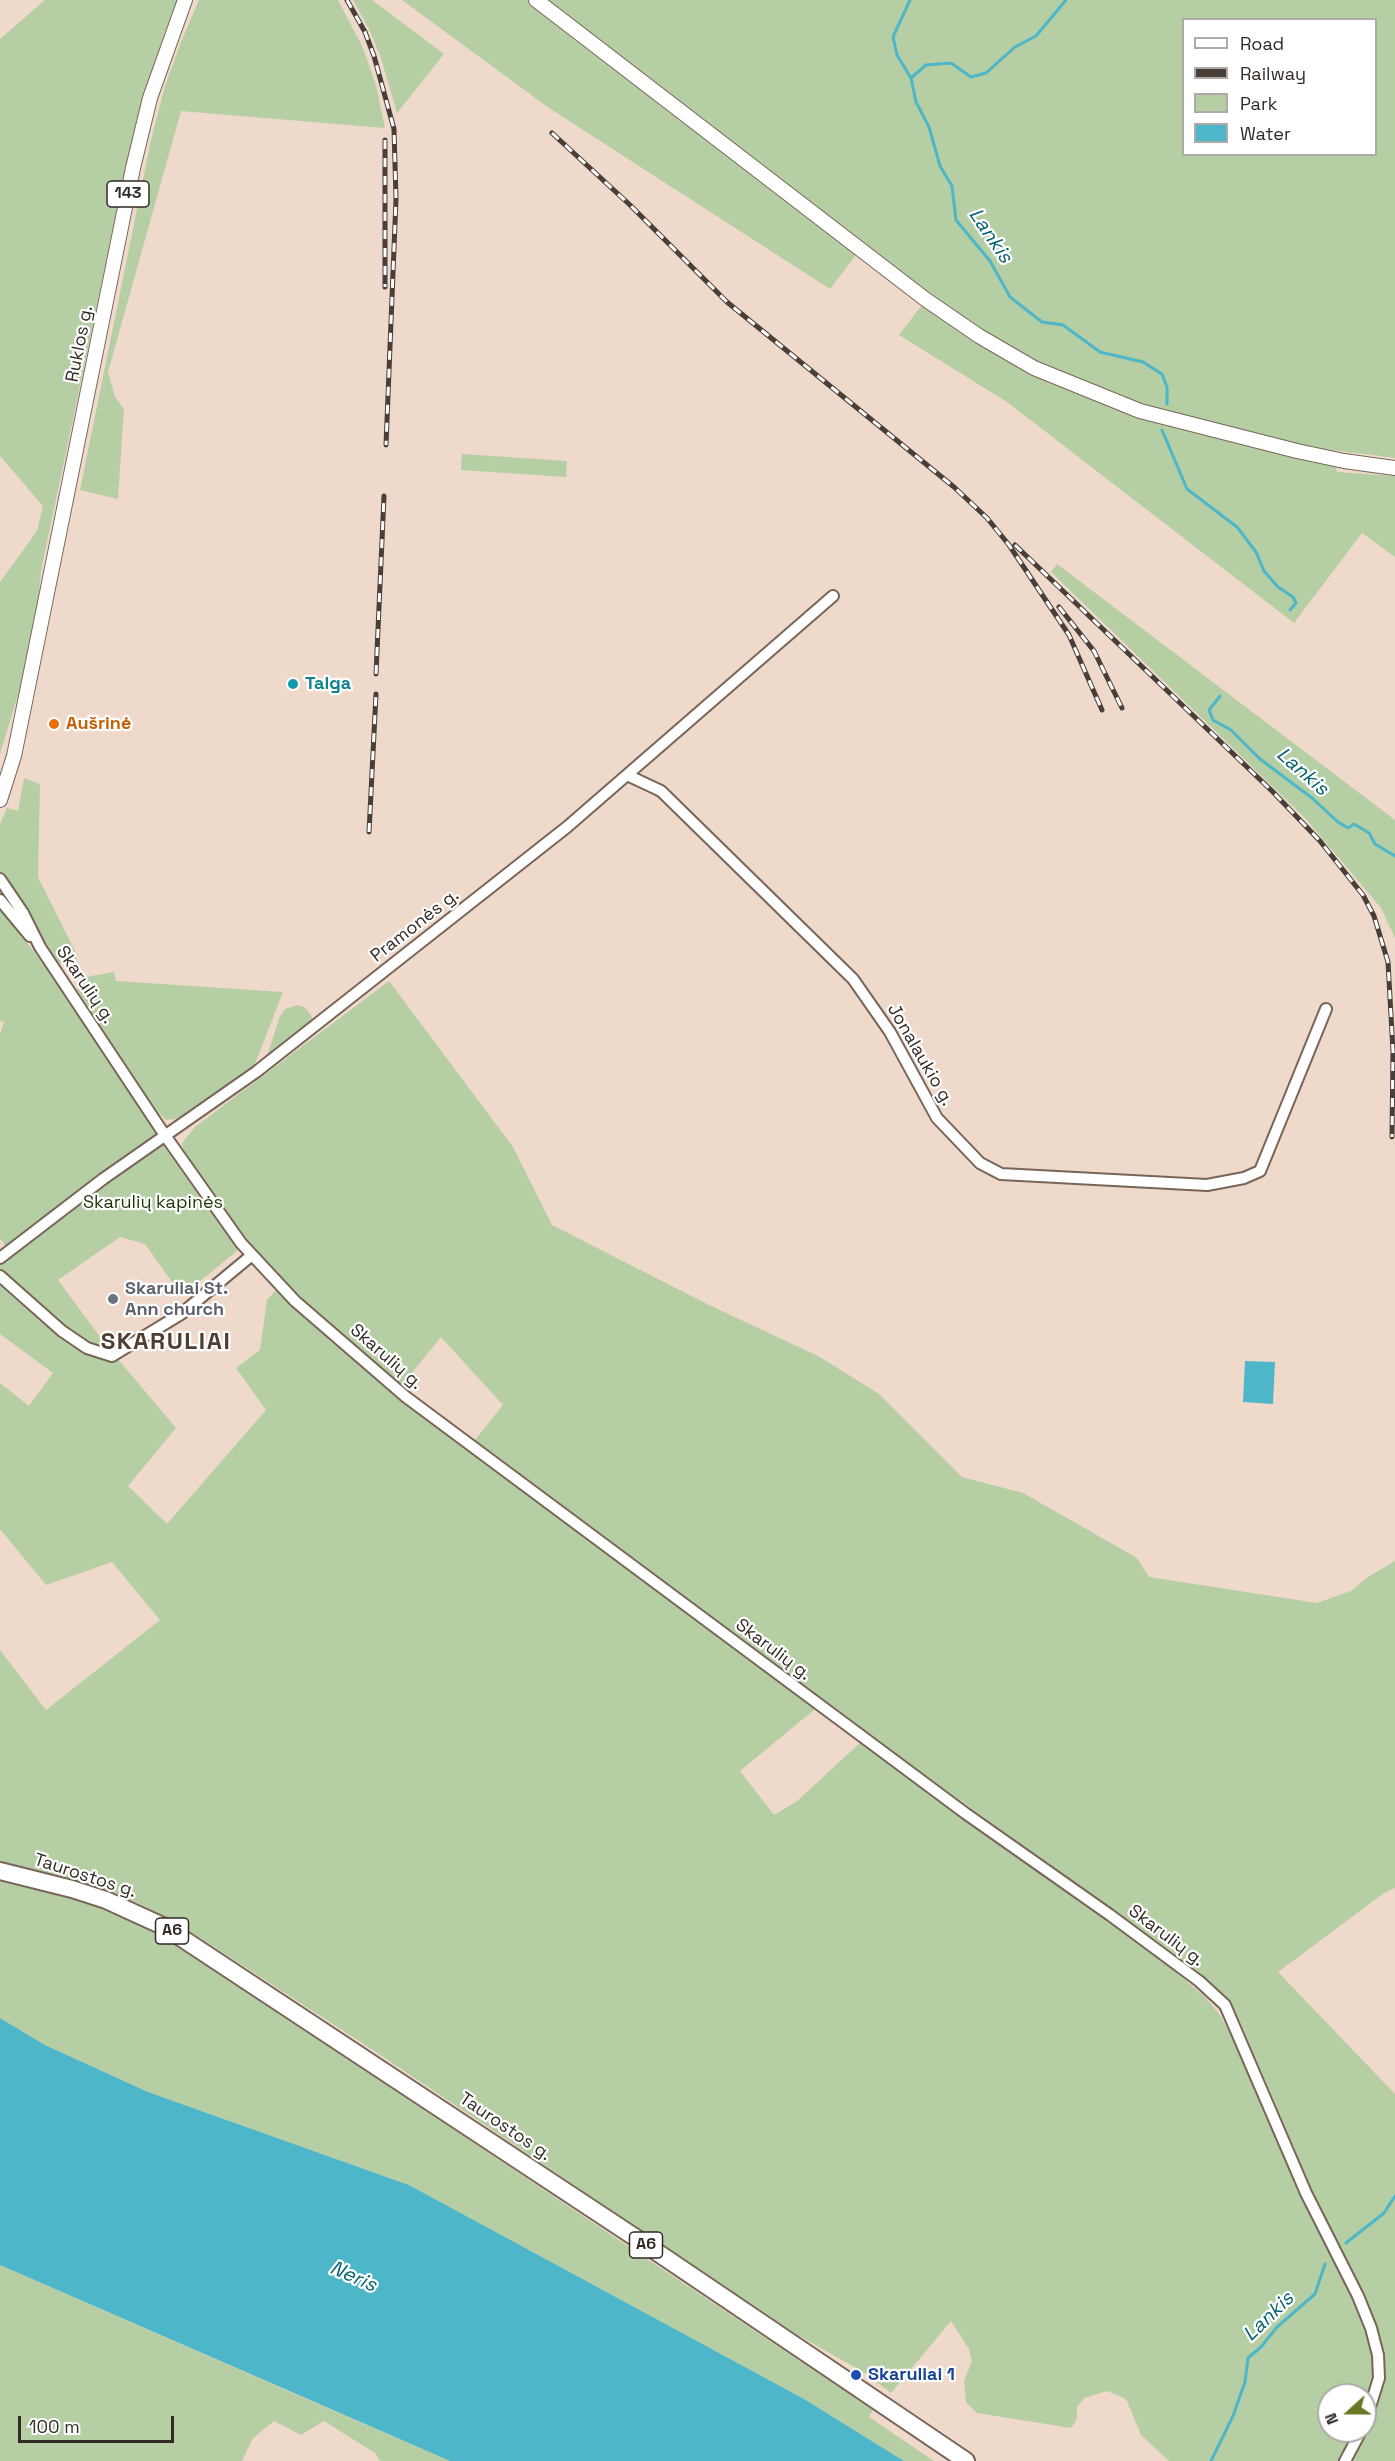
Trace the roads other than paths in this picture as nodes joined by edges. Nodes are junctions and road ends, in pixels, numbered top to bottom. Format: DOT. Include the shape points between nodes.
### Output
graph roads {
  1 [pos="185,0"];
  2 [pos="536,0"];
  3 [pos="1395,468"];
  4 [pos="832,596"];
  5 [pos="25,700"];
  6 [pos="0,769"];
  7 [pos="627,775"];
  8 [pos="0,800"];
  9 [pos="0,879"];
  10 [pos="0,900"];
  11 [pos="40,947"];
  12 [pos="1326,1009"];
  13 [pos="164,1134"];
  14 [pos="252,1255"];
  15 [pos="0,1258"];
  16 [pos="0,1276"];
  17 [pos="0,1871"];
  18 [pos="1377,2384"];
  19 [pos="1355,2443"];
  20 [pos="966,2461"];
  21 [pos="1345,2461"];
  1 -- 5 [label="main road, Ruklos g. / 143" via="150,98 133,168"];
  2 -- 3 [label="main road" via="925,299 1034,368 1140,411 1297,451"];
  4 -- 7 [label="street, Pramonės g."];
  5 -- 6 [label="main road, 143"];
  5 -- 8 [label="main road, 143"];
  7 -- 12 [label="street, Jonalaukio g." via="661,791 853,979 890,1032 937,1118 980,1163 1001,1174 1207,1185 1260,1171"];
  7 -- 13 [label="street, Pramonės g." via="567,828 325,1018 221,1098"];
  9 -- 11 [label="street, Skarulių g."];
  10 -- 11 [label="street, Skarulių g."];
  11 -- 13 [label="street, Skarulių g."];
  13 -- 14 [label="street, Skarulių g."];
  13 -- 15 [label="street, Pramonės g."];
  14 -- 16 [label="street" via="181,1314 112,1356 87,1348 62,1331"];
  14 -- 18 [label="street, Skarulių g." via="295,1301 406,1397 939,1794 1199,1981 1225,2005 1306,2193 1371,2328 1378,2355"];
  17 -- 20 [label="highway, Taurostos g. / A6" via="106,1900 165,1927"];
  19 -- 21 [label="street"];
}
